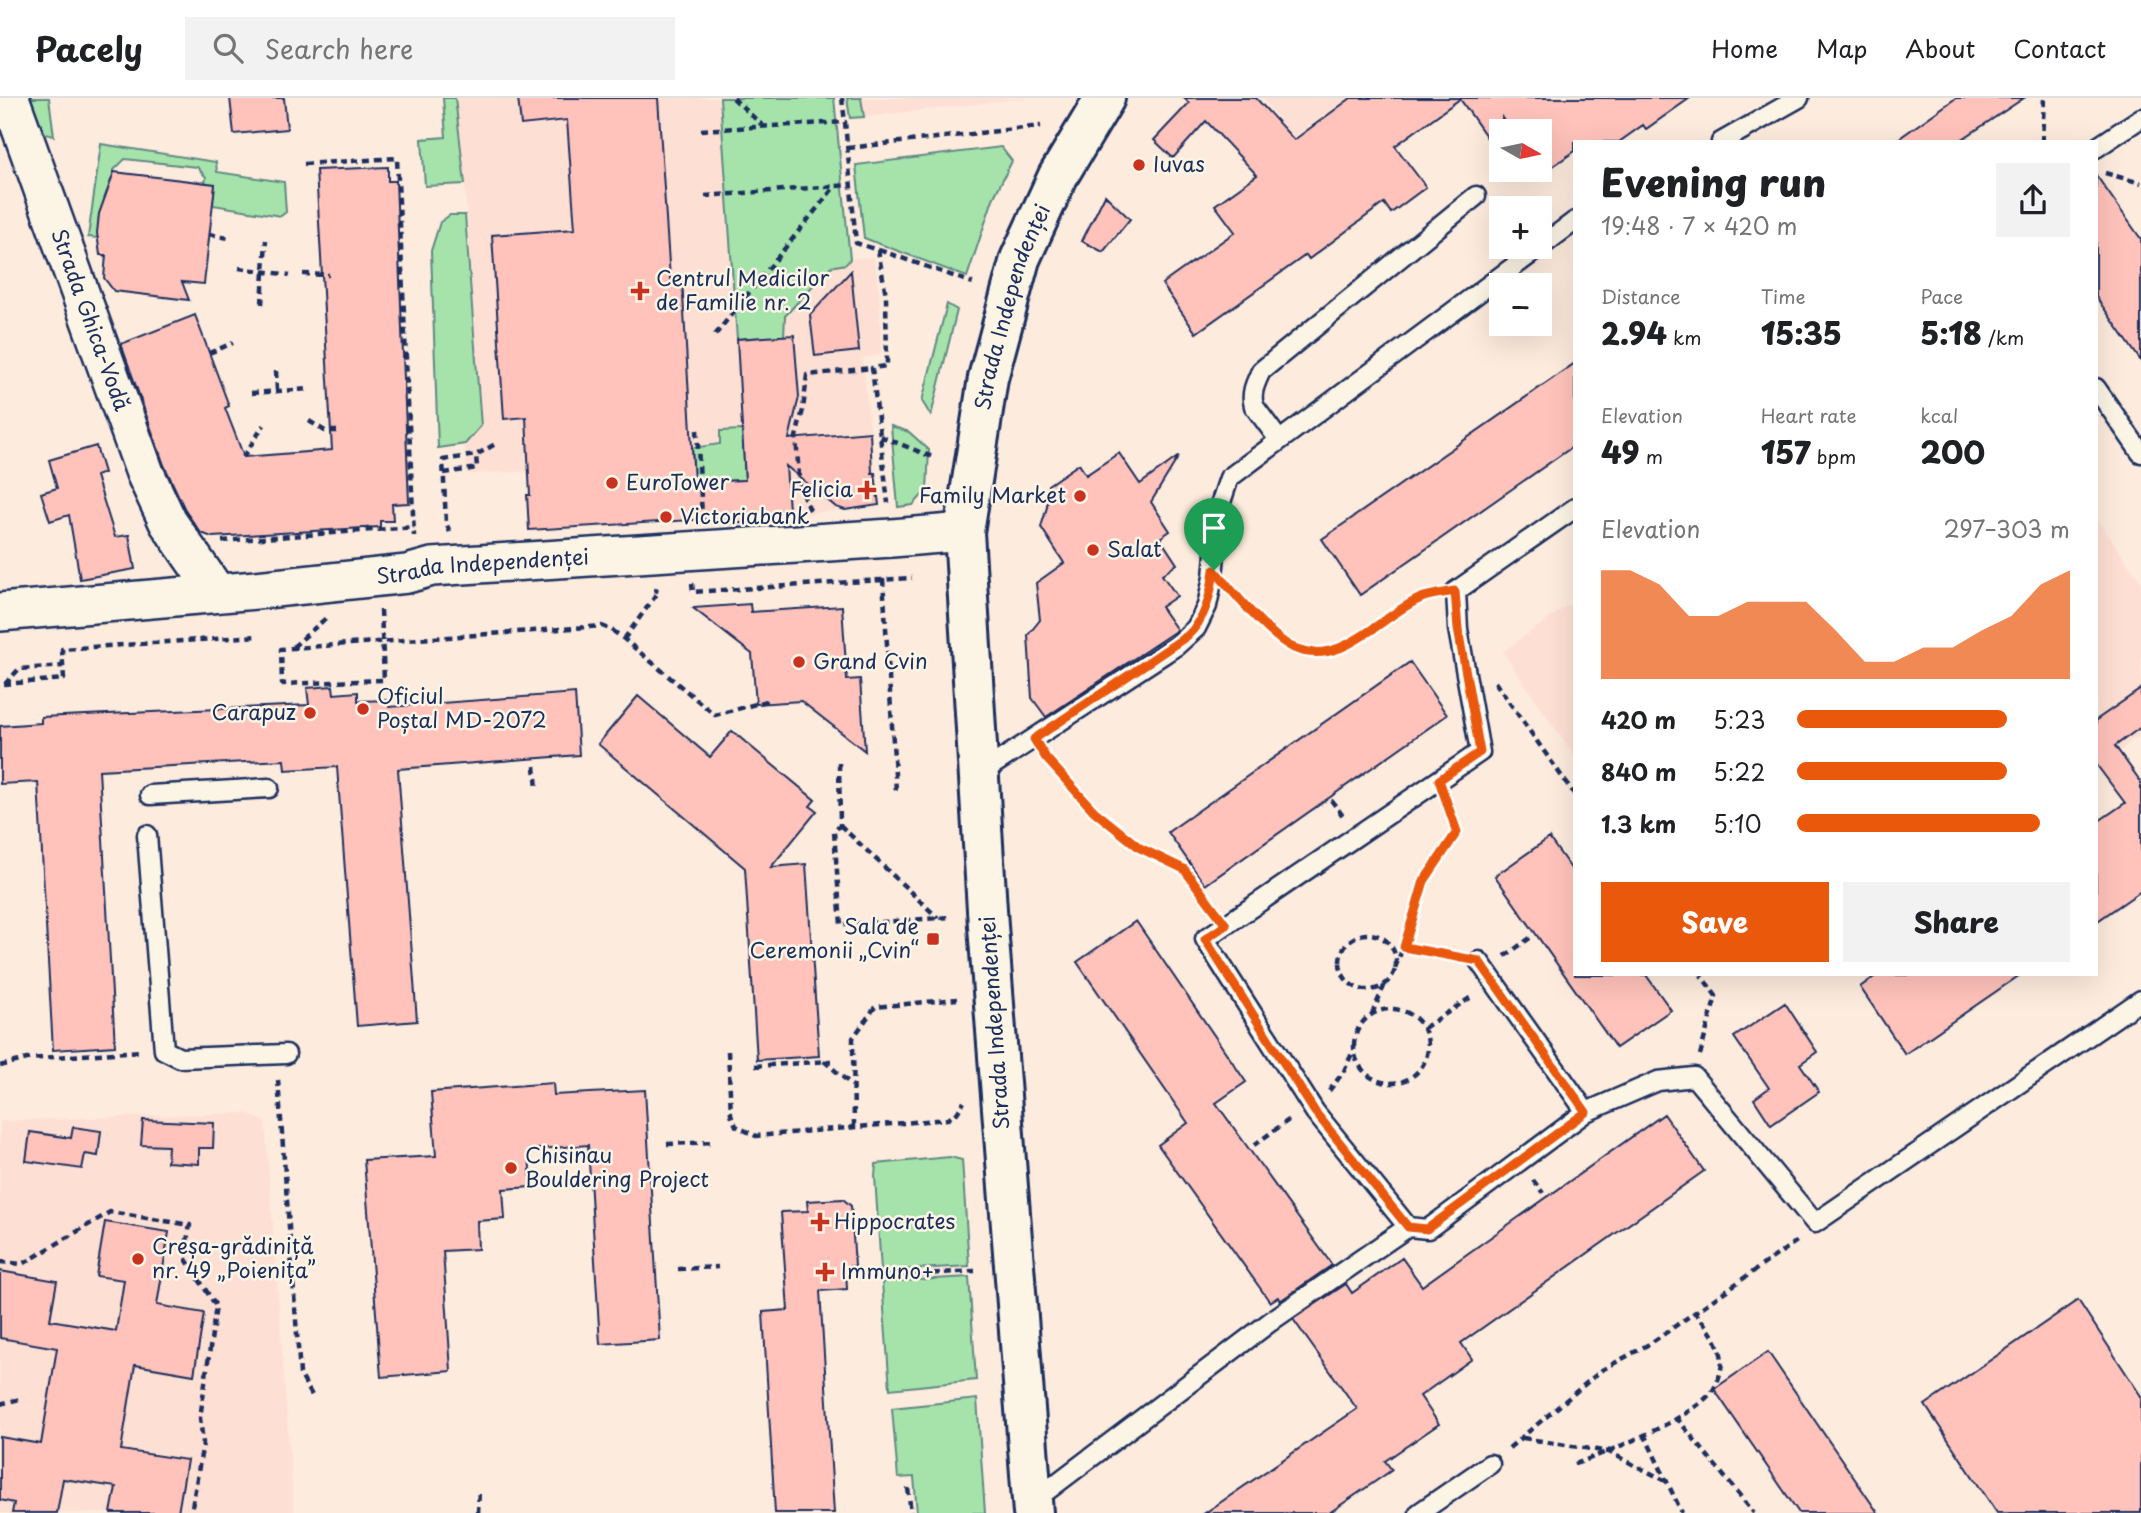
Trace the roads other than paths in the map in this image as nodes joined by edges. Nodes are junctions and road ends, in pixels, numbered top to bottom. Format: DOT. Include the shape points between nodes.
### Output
graph roads {
  1 [pos="10,98"];
  2 [pos="1105,98"];
  3 [pos="1799,98"];
  4 [pos="2141,118"];
  5 [pos="1725,140"];
  6 [pos="2098,147"];
  7 [pos="1476,196"];
  8 [pos="1573,222"];
  9 [pos="2098,391"];
  10 [pos="1279,440"];
  11 [pos="2141,453"];
  12 [pos="1573,509"];
  13 [pos="964,532"];
  14 [pos="217,593"];
  15 [pos="0,612"];
  16 [pos="979,774"];
  17 [pos="269,788"];
  18 [pos="150,795"];
  19 [pos="147,835"];
  20 [pos="1479,961"];
  21 [pos="2141,999"];
  22 [pos="281,1054"];
  23 [pos="1586,1112"];
  24 [pos="1408,1227"];
  25 [pos="1490,1464"];
  26 [pos="1032,1508"];
  27 [pos="1419,1513"];
  1 -- 14 [label="street, Strada Ghica-Vodă" via="145,473 168,522"];
  2 -- 13 [label="main road, Strada Independenței" via="1058,176 1020,259 988,378"];
  3 -- 5 [label="lane"];
  4 -- 6 [label="lane"];
  7 -- 10 [label="lane" via="1261,371 1252,400"];
  8 -- 10 [label="lane"];
  9 -- 11 [label="lane"];
  10 -- 16 [label="lane" via="1229,478 1219,509 1214,570 1196,628"];
  12 -- 24 [label="lane" via="1455,591 1480,752 1205,939 1313,1108"];
  13 -- 14 [label="street, Strada Independenței" via="432,567 407,574"];
  13 -- 16 [label="main road, Strada Independenței"];
  14 -- 15 [label="street, Strada Independenței"];
  16 -- 26 [label="main road, Strada Independenței"];
  17 -- 18 [label="lane"];
  19 -- 22 [label="lane" via="164,1050 180,1058"];
  20 -- 23 [label="lane"];
  21 -- 23 [label="lane" via="1815,1223 1694,1077 1658,1081"];
  23 -- 24 [label="lane" via="1427,1229"];
  24 -- 26 [label="lane" via="1274,1320"];
  25 -- 27 [label="lane"];
}
